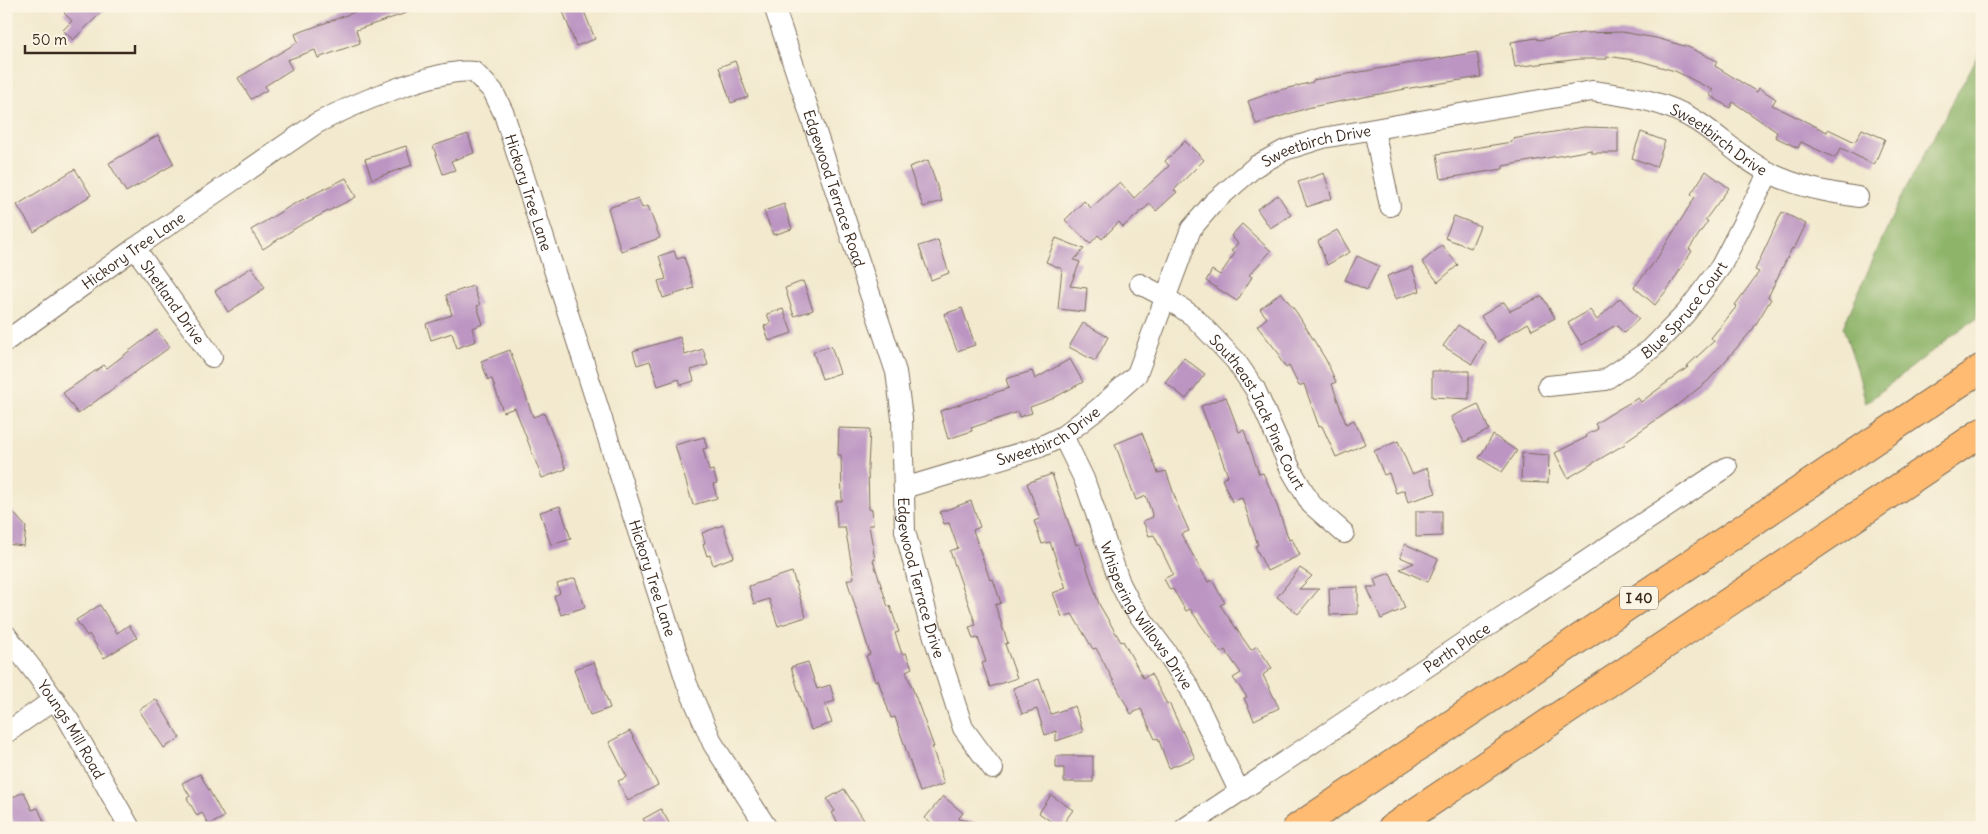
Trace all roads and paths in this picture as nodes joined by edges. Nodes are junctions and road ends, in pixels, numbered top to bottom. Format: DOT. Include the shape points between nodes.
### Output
graph roads {
  1 [pos="774,6"];
  2 [pos="1374,130"];
  3 [pos="1769,172"];
  4 [pos="1858,197"];
  5 [pos="1390,206"];
  6 [pos="136,248"];
  7 [pos="1140,284"];
  8 [pos="1165,297"];
  9 [pos="6,341"];
  10 [pos="212,357"];
  11 [pos="1982,368"];
  12 [pos="896,372"];
  13 [pos="1548,386"];
  14 [pos="1982,432"];
  15 [pos="1063,436"];
  16 [pos="1727,467"];
  17 [pos="904,488"];
  18 [pos="1344,533"];
  19 [pos="6,635"];
  20 [pos="55,699"];
  21 [pos="6,734"];
  22 [pos="993,769"];
  23 [pos="1239,791"];
  24 [pos="130,828"];
  25 [pos="767,828"];
  26 [pos="1185,828"];
  27 [pos="1297,828"];
  28 [pos="1392,828"];
  1 -- 12 [label="street, Edgewood Terrace Road"];
  2 -- 3 [label="street, Sweetbirch Drive" via="1592,91 1632,96 1668,107 1697,122"];
  2 -- 5 [label="street"];
  2 -- 8 [label="street, Sweetbirch Drive" via="1323,138 1286,150 1256,166 1214,202 1191,229"];
  3 -- 4 [label="street, Sweetbirch Drive" via="1814,190"];
  3 -- 13 [label="street, Blue Spruce Court" via="1721,266 1686,313 1651,349 1605,380"];
  6 -- 9 [label="street, Hickory Tree Lane"];
  6 -- 10 [label="street, Shetland Drive"];
  6 -- 25 [label="street, Hickory Tree Lane" via="316,123 398,88 454,72 474,72 484,80 504,114 687,684 714,744"];
  7 -- 8 [label="street, Southeast Jack Pine Court"];
  8 -- 15 [label="street, Sweetbirch Drive" via="1137,374 1098,410"];
  8 -- 18 [label="street, Southeast Jack Pine Court" via="1193,316 1235,360 1255,389 1291,470 1311,504"];
  11 -- 27 [label="highway, I 40"];
  12 -- 17 [label="street, Edgewood Terrace Drive" via="902,418"];
  14 -- 28 [label="highway"];
  15 -- 17 [label="street, Sweetbirch Drive" via="1040,447"];
  15 -- 23 [label="street, Whispering Willows Drive" via="1084,479 1120,583 1130,603 1189,687"];
  16 -- 23 [label="street, Perth Place"];
  17 -- 22 [label="street, Edgewood Terrace Drive" via="905,531 962,728"];
  19 -- 20 [label="street, Youngs Mill Road"];
  20 -- 21 [label="street"];
  20 -- 24 [label="street, Youngs Mill Road"];
  23 -- 26 [label="street, Perth Place"];
}
